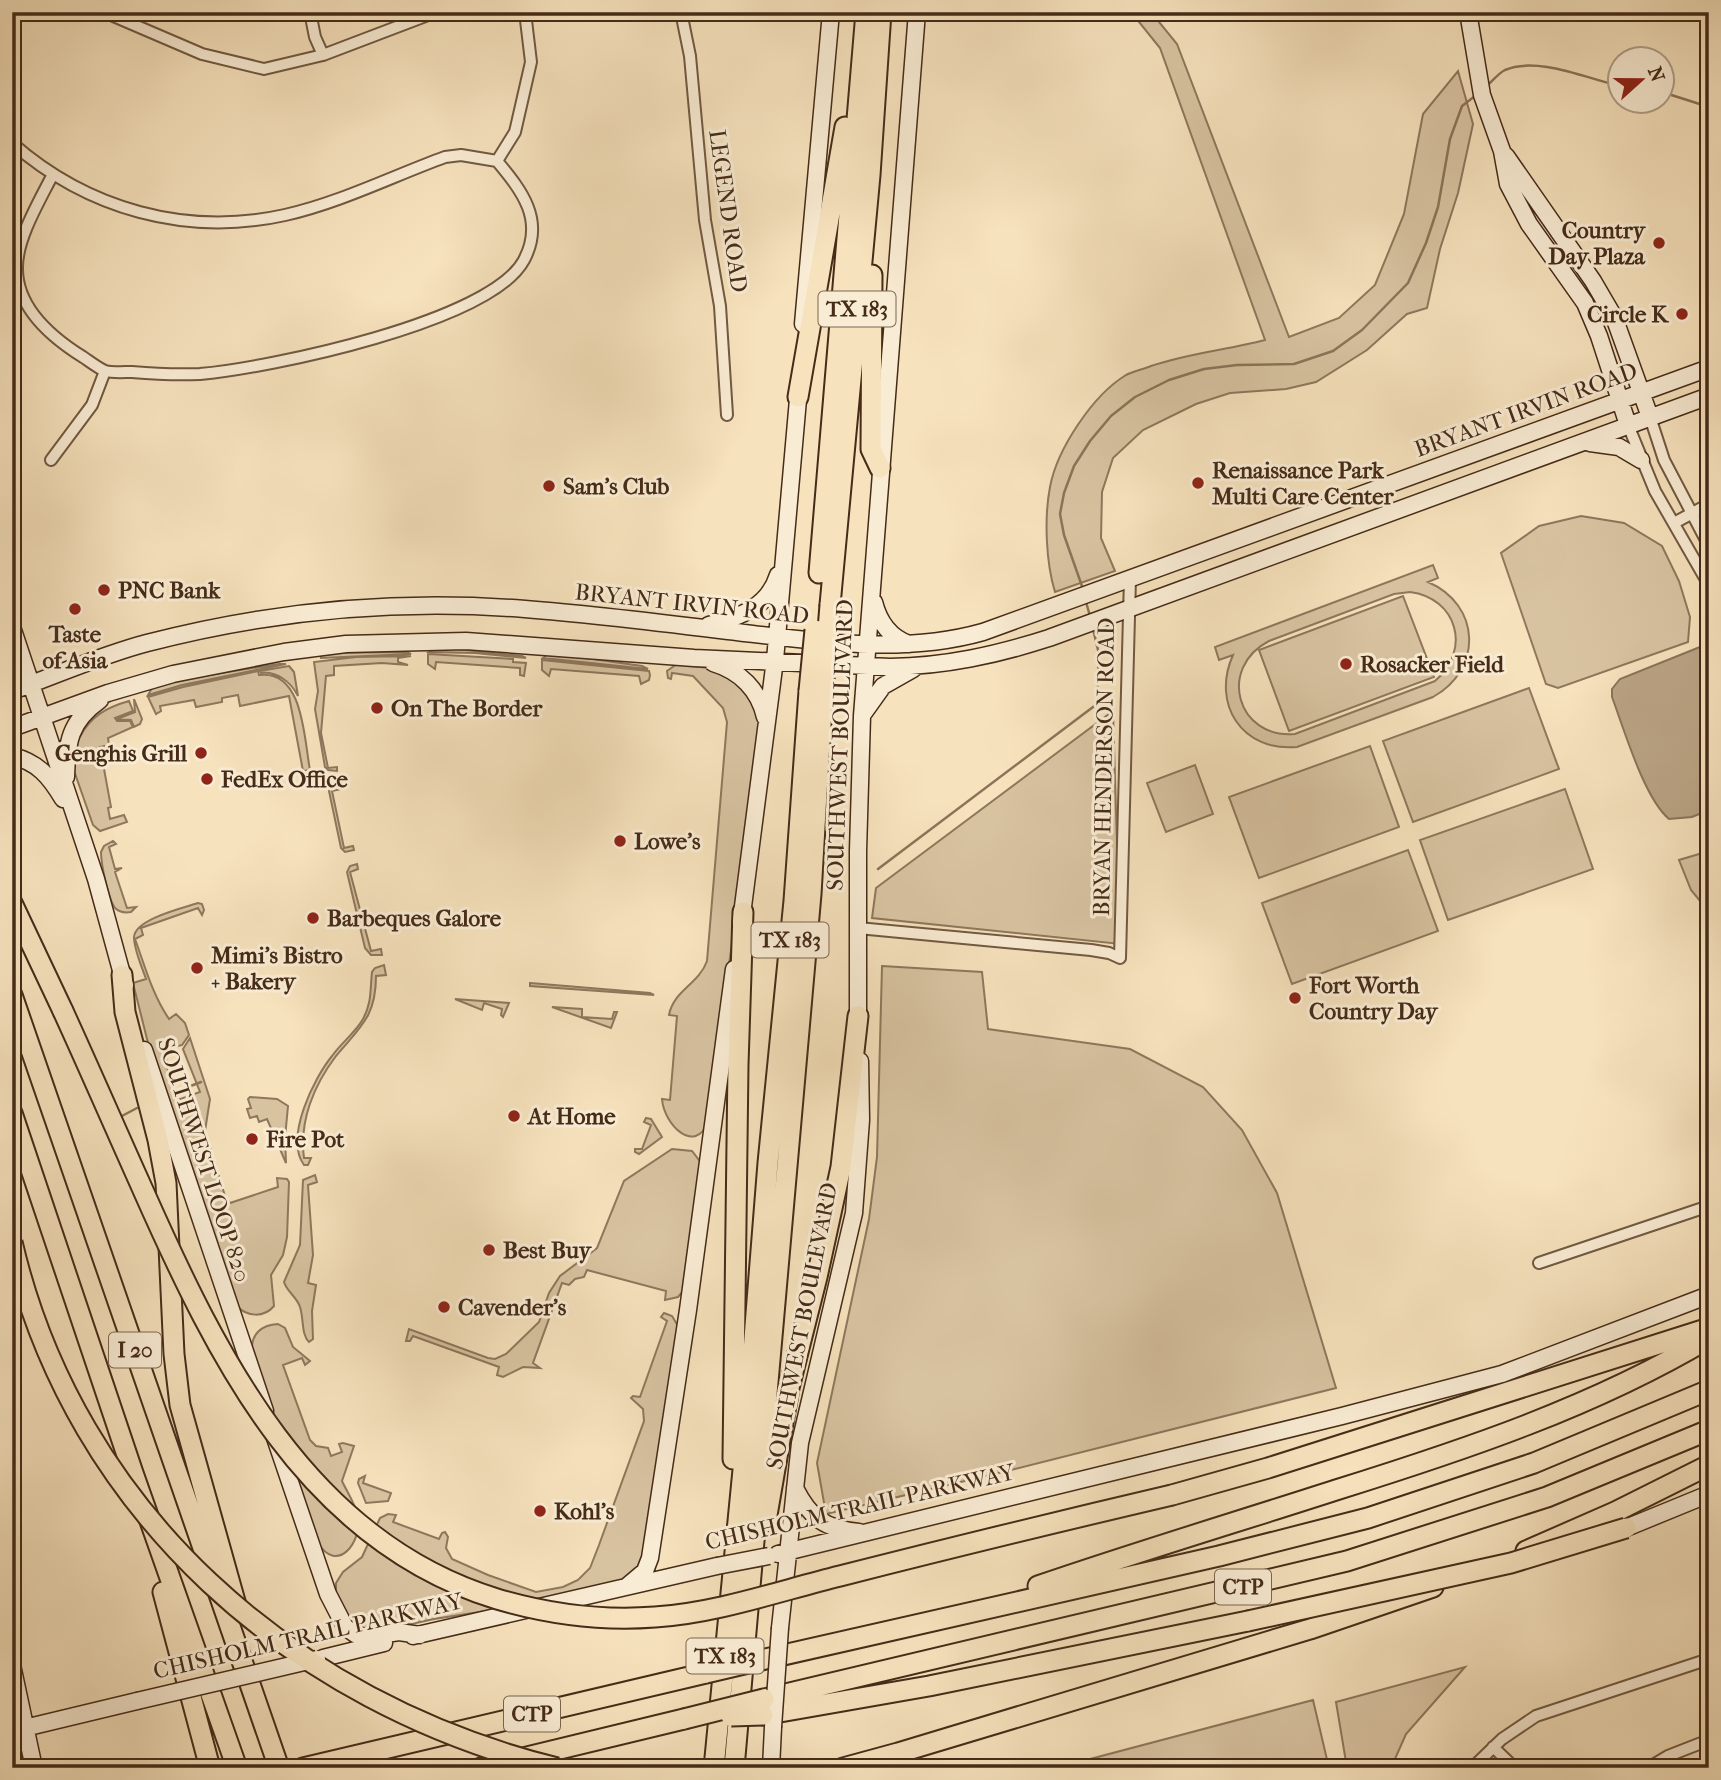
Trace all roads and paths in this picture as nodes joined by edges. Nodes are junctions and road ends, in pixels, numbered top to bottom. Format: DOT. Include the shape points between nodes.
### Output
graph roads {
  1 [pos="20,12"];
  2 [pos="104,12"];
  3 [pos="310,12"];
  4 [pos="436,12"];
  5 [pos="525,12"];
  6 [pos="681,12"];
  7 [pos="831,12"];
  8 [pos="866,12"];
  9 [pos="881,12"];
  10 [pos="918,12"];
  11 [pos="1468,12"];
  12 [pos="12,15"];
  13 [pos="323,55"];
  14 [pos="860,76"];
  15 [pos="12,143"];
  16 [pos="1502,151"];
  17 [pos="496,161"];
  18 [pos="53,174"];
  19 [pos="870,175"];
  20 [pos="1709,369"];
  21 [pos="105,371"];
  22 [pos="1642,393"];
  23 [pos="1709,396"];
  24 [pos="798,397"];
  25 [pos="1620,400"];
  26 [pos="727,415"];
  27 [pos="1650,417"];
  28 [pos="1628,425"];
  29 [pos="1580,442"];
  30 [pos="51,460"];
  31 [pos="1641,460"];
  32 [pos="880,468"];
  33 [pos="1709,504"];
  34 [pos="1691,512"];
  35 [pos="1284,522"];
  36 [pos="1674,523"];
  37 [pos="1709,546"];
  38 [pos="1294,547"];
  39 [pos="785,553"];
  40 [pos="1130,578"];
  41 [pos="1709,585"];
  42 [pos="871,587"];
  43 [pos="823,605"];
  44 [pos="1129,608"];
  45 [pos="12,627"];
  46 [pos="699,627"];
  47 [pos="777,637"];
  48 [pos="867,644"];
  49 [pos="912,645"];
  50 [pos="694,658"];
  51 [pos="775,660"];
  52 [pos="866,666"];
  53 [pos="917,667"];
  54 [pos="32,684"];
  55 [pos="12,691"];
  56 [pos="816,692"];
  57 [pos="108,693"];
  58 [pos="862,716"];
  59 [pos="42,717"];
  60 [pos="766,727"];
  61 [pos="12,728"];
  62 [pos="12,756"];
  63 [pos="66,787"];
  64 [pos="78,822"];
  65 [pos="12,903"];
  66 [pos="743,912"];
  67 [pos="858,928"];
  68 [pos="122,975"];
  69 [pos="12,995"];
  70 [pos="858,1016"];
  71 [pos="12,1113"];
  72 [pos="1709,1206"];
  73 [pos="12,1242"];
  74 [pos="1539,1263"];
  75 [pos="1709,1295"];
  76 [pos="1709,1328"];
  77 [pos="1709,1338"];
  78 [pos="1709,1390"];
  79 [pos="1709,1430"];
  80 [pos="1709,1465"];
  81 [pos="133,1473"];
  82 [pos="795,1488"];
  83 [pos="1709,1494"];
  84 [pos="1626,1528"];
  85 [pos="865,1532"];
  86 [pos="736,1544"];
  87 [pos="788,1552"];
  88 [pos="626,1587"];
  89 [pos="929,1622"];
  90 [pos="748,1626"];
  91 [pos="420,1635"];
  92 [pos="1709,1659"];
  93 [pos="12,1665"];
  94 [pos="257,1705"];
  95 [pos="767,1713"];
  96 [pos="19,1730"];
  97 [pos="1709,1740"];
  98 [pos="1493,1747"];
  99 [pos="34,1768"];
  100 [pos="210,1768"];
  101 [pos="237,1768"];
  102 [pos="279,1768"];
  103 [pos="303,1768"];
  104 [pos="481,1768"];
  105 [pos="557,1768"];
  106 [pos="714,1768"];
  107 [pos="734,1768"];
  108 [pos="771,1768"];
  109 [pos="843,1768"];
  110 [pos="1472,1768"];
  111 [pos="1515,1768"];
  112 [pos="1648,1768"];
  1 -- 12 [label="street"];
  2 -- 13 [label="street" via="202,54 264,69"];
  3 -- 13 [label="street"];
  4 -- 13 [label="street"];
  5 -- 17 [label="street" via="531,62 514,132"];
  6 -- 26 [label="street, LEGEND ROAD" via="690,56 705,220 720,306"];
  7 -- 24 [label="main road"];
  8 -- 14 [label="highway, SOUTHWEST BOULEVARD / TX 183"];
  9 -- 19 [label="highway, SOUTHWEST BOULEVARD / TX 183"];
  10 -- 32 [label="main road, SOUTHWEST BOULEVARD"];
  11 -- 16 [label="main road" via="1482,96"];
  14 -- 24 [label="highway" via="850,96"];
  14 -- 43 [label="highway, SOUTHWEST BOULEVARD / TX 183"];
  15 -- 18 [label="street"];
  16 -- 22 [label="main road" via="1614,317"];
  16 -- 25 [label="main road" via="1508,184 1518,204 1585,303"];
  17 -- 18 [label="street" via="445,157 286,215 223,222 181,221 129,211"];
  17 -- 21 [label="street" via="525,200 533,232 516,272 462,308 370,339 229,369 167,375"];
  18 -- 21 [label="street" via="18,250 19,290 62,343"];
  19 -- 32 [label="highway" via="874,198 871,449"];
  19 -- 43 [label="highway, SOUTHWEST BOULEVARD / TX 183"];
  20 -- 22 [label="main road, BRYANT IRVIN ROAD"];
  21 -- 30 [label="street" via="92,405"];
  22 -- 25 [label="main road, BRYANT IRVIN ROAD"];
  22 -- 27 [label="main road"];
  23 -- 27 [label="main road, BRYANT IRVIN ROAD"];
  24 -- 39 [label="main road"];
  25 -- 28 [label="main road"];
  25 -- 35 [label="main road, BRYANT IRVIN ROAD"];
  27 -- 28 [label="main road, BRYANT IRVIN ROAD"];
  27 -- 34 [label="street" via="1664,460"];
  28 -- 29 [label="main road, BRYANT IRVIN ROAD"];
  28 -- 31 [label="street"];
  29 -- 31 [label="main road" via="1612,444"];
  29 -- 38 [label="main road, BRYANT IRVIN ROAD"];
  31 -- 36 [label="street"];
  32 -- 42 [label="main road, SOUTHWEST BOULEVARD"];
  33 -- 34 [label="street"];
  34 -- 36 [label="street"];
  34 -- 37 [label="street"];
  35 -- 38 [label="main road"];
  35 -- 40 [label="main road, BRYANT IRVIN ROAD"];
  36 -- 41 [label="street"];
  38 -- 44 [label="main road, BRYANT IRVIN ROAD"];
  39 -- 46 [label="main road" via="776,582 762,602 744,615"];
  39 -- 47 [label="main road"];
  40 -- 44 [label="street, BRYAN HENDERSON ROAD"];
  40 -- 49 [label="main road, BRYANT IRVIN ROAD" via="966,637"];
  42 -- 48 [label="main road, SOUTHWEST BOULEVARD"];
  42 -- 49 [label="main road" via="877,615 886,628"];
  43 -- 56 [label="highway, SOUTHWEST BOULEVARD / TX 183, bridge"];
  44 -- 53 [label="main road, BRYANT IRVIN ROAD" via="993,655"];
  44 -- 67 [label="street, BRYAN HENDERSON ROAD" via="1120,958 1091,950"];
  45 -- 54 [label="main road, SOUTHWEST LOOP 820"];
  46 -- 47 [label="main road, BRYANT IRVIN ROAD"];
  46 -- 54 [label="main road, BRYANT IRVIN ROAD" via="492,607 321,612 246,621 147,643"];
  47 -- 48 [label="main road, BRYANT IRVIN ROAD"];
  47 -- 51 [label="main road"];
  48 -- 49 [label="main road, BRYANT IRVIN ROAD"];
  48 -- 52 [label="main road, SOUTHWEST BOULEVARD"];
  50 -- 51 [label="main road, BRYANT IRVIN ROAD"];
  50 -- 57 [label="main road, BRYANT IRVIN ROAD" via="466,641 346,644 210,665"];
  50 -- 60 [label="main road" via="729,669 747,682 761,703"];
  51 -- 52 [label="main road, BRYANT IRVIN ROAD"];
  51 -- 60 [label="main road"];
  52 -- 53 [label="main road, BRYANT IRVIN ROAD"];
  52 -- 58 [label="main road, SOUTHWEST BOULEVARD"];
  53 -- 58 [label="main road" via="883,686"];
  54 -- 55 [label="main road, BRYANT IRVIN ROAD"];
  54 -- 59 [label="main road, SOUTHWEST LOOP 820"];
  56 -- 86 [label="highway, SOUTHWEST BOULEVARD / TX 183" via="769,1150"];
  56 -- 90 [label="highway, SOUTHWEST BOULEVARD / TX 183" via="811,894"];
  57 -- 59 [label="main road, BRYANT IRVIN ROAD"];
  57 -- 63 [label="main road" via="85,712 71,732"];
  58 -- 67 [label="main road, SOUTHWEST BOULEVARD"];
  59 -- 61 [label="main road, BRYANT IRVIN ROAD"];
  59 -- 63 [label="main road, SOUTHWEST LOOP 820"];
  60 -- 66 [label="main road"];
  62 -- 64 [label="main road" via="44,771"];
  63 -- 64 [label="main road, SOUTHWEST LOOP 820"];
  64 -- 68 [label="main road, SOUTHWEST LOOP 820"];
  65 -- 76 [label="highway, bridge" via="187,1286 276,1435 324,1492 415,1565 470,1590 526,1607 590,1617 690,1613 1194,1489"];
  66 -- 86 [label="highway" via="733,1443"];
  66 -- 88 [label="main road" via="650,1558 645,1571"];
  67 -- 70 [label="main road, SOUTHWEST BOULEVARD"];
  68 -- 91 [label="main road, SOUTHWEST LOOP 820" via="189,1190 334,1609 355,1634"];
  68 -- 94 [label="highway" via="125,1012 166,1183 179,1398 258,1680"];
  69 -- 94 [label="highway, I 20"];
  70 -- 82 [label="main road, SOUTHWEST BOULEVARD" via="862,1120 854,1213 800,1443"];
  70 -- 90 [label="highway" via="841,1167 789,1388"];
  71 -- 81 [label="highway, I 20"];
  72 -- 74 [label="street"];
  73 -- 105 [label="highway, bridge" via="47,1347 96,1443 147,1516 214,1587 290,1649 349,1688 461,1739"];
  75 -- 85 [label="main road, CHISHOLM TRAIL PARKWAY" via="1502,1374"];
  77 -- 89 [label="highway" via="1593,1398 1509,1432"];
  78 -- 89 [label="highway, CTP" via="1556,1454 1391,1511 1238,1552"];
  79 -- 95 [label="highway, CTP" via="1547,1497 1347,1561"];
  80 -- 109 [label="highway" via="1526,1552 1388,1603"];
  81 -- 100 [label="highway" via="135,1507 158,1574"];
  81 -- 101 [label="highway, I 20"];
  82 -- 85 [label="main road" via="811,1515 834,1527"];
  82 -- 87 [label="main road, SOUTHWEST BOULEVARD"];
  83 -- 84 [label="main road"];
  84 -- 95 [label="highway, bridge" via="1511,1563 1248,1620 929,1686"];
  85 -- 87 [label="main road, CHISHOLM TRAIL PARKWAY"];
  86 -- 106 [label="highway, SOUTHWEST BOULEVARD / TX 183"];
  87 -- 88 [label="main road, CHISHOLM TRAIL PARKWAY, bridge"];
  87 -- 95 [label="main road, SOUTHWEST BOULEVARD, bridge"];
  88 -- 91 [label="main road, CHISHOLM TRAIL PARKWAY"];
  89 -- 103 [label="highway, CTP, bridge"];
  90 -- 107 [label="highway, SOUTHWEST BOULEVARD / TX 183"];
  91 -- 96 [label="main road, CHISHOLM TRAIL PARKWAY, bridge"];
  92 -- 98 [label="street" via="1536,1716"];
  93 -- 96 [label="main road"];
  94 -- 102 [label="highway, I 20"];
  95 -- 104 [label="highway, CTP, bridge" via="684,1719"];
  95 -- 108 [label="main road, SOUTHWEST BOULEVARD"];
  96 -- 99 [label="main road"];
  97 -- 112 [label="street"];
  98 -- 110 [label="street"];
  98 -- 111 [label="street"];
}
